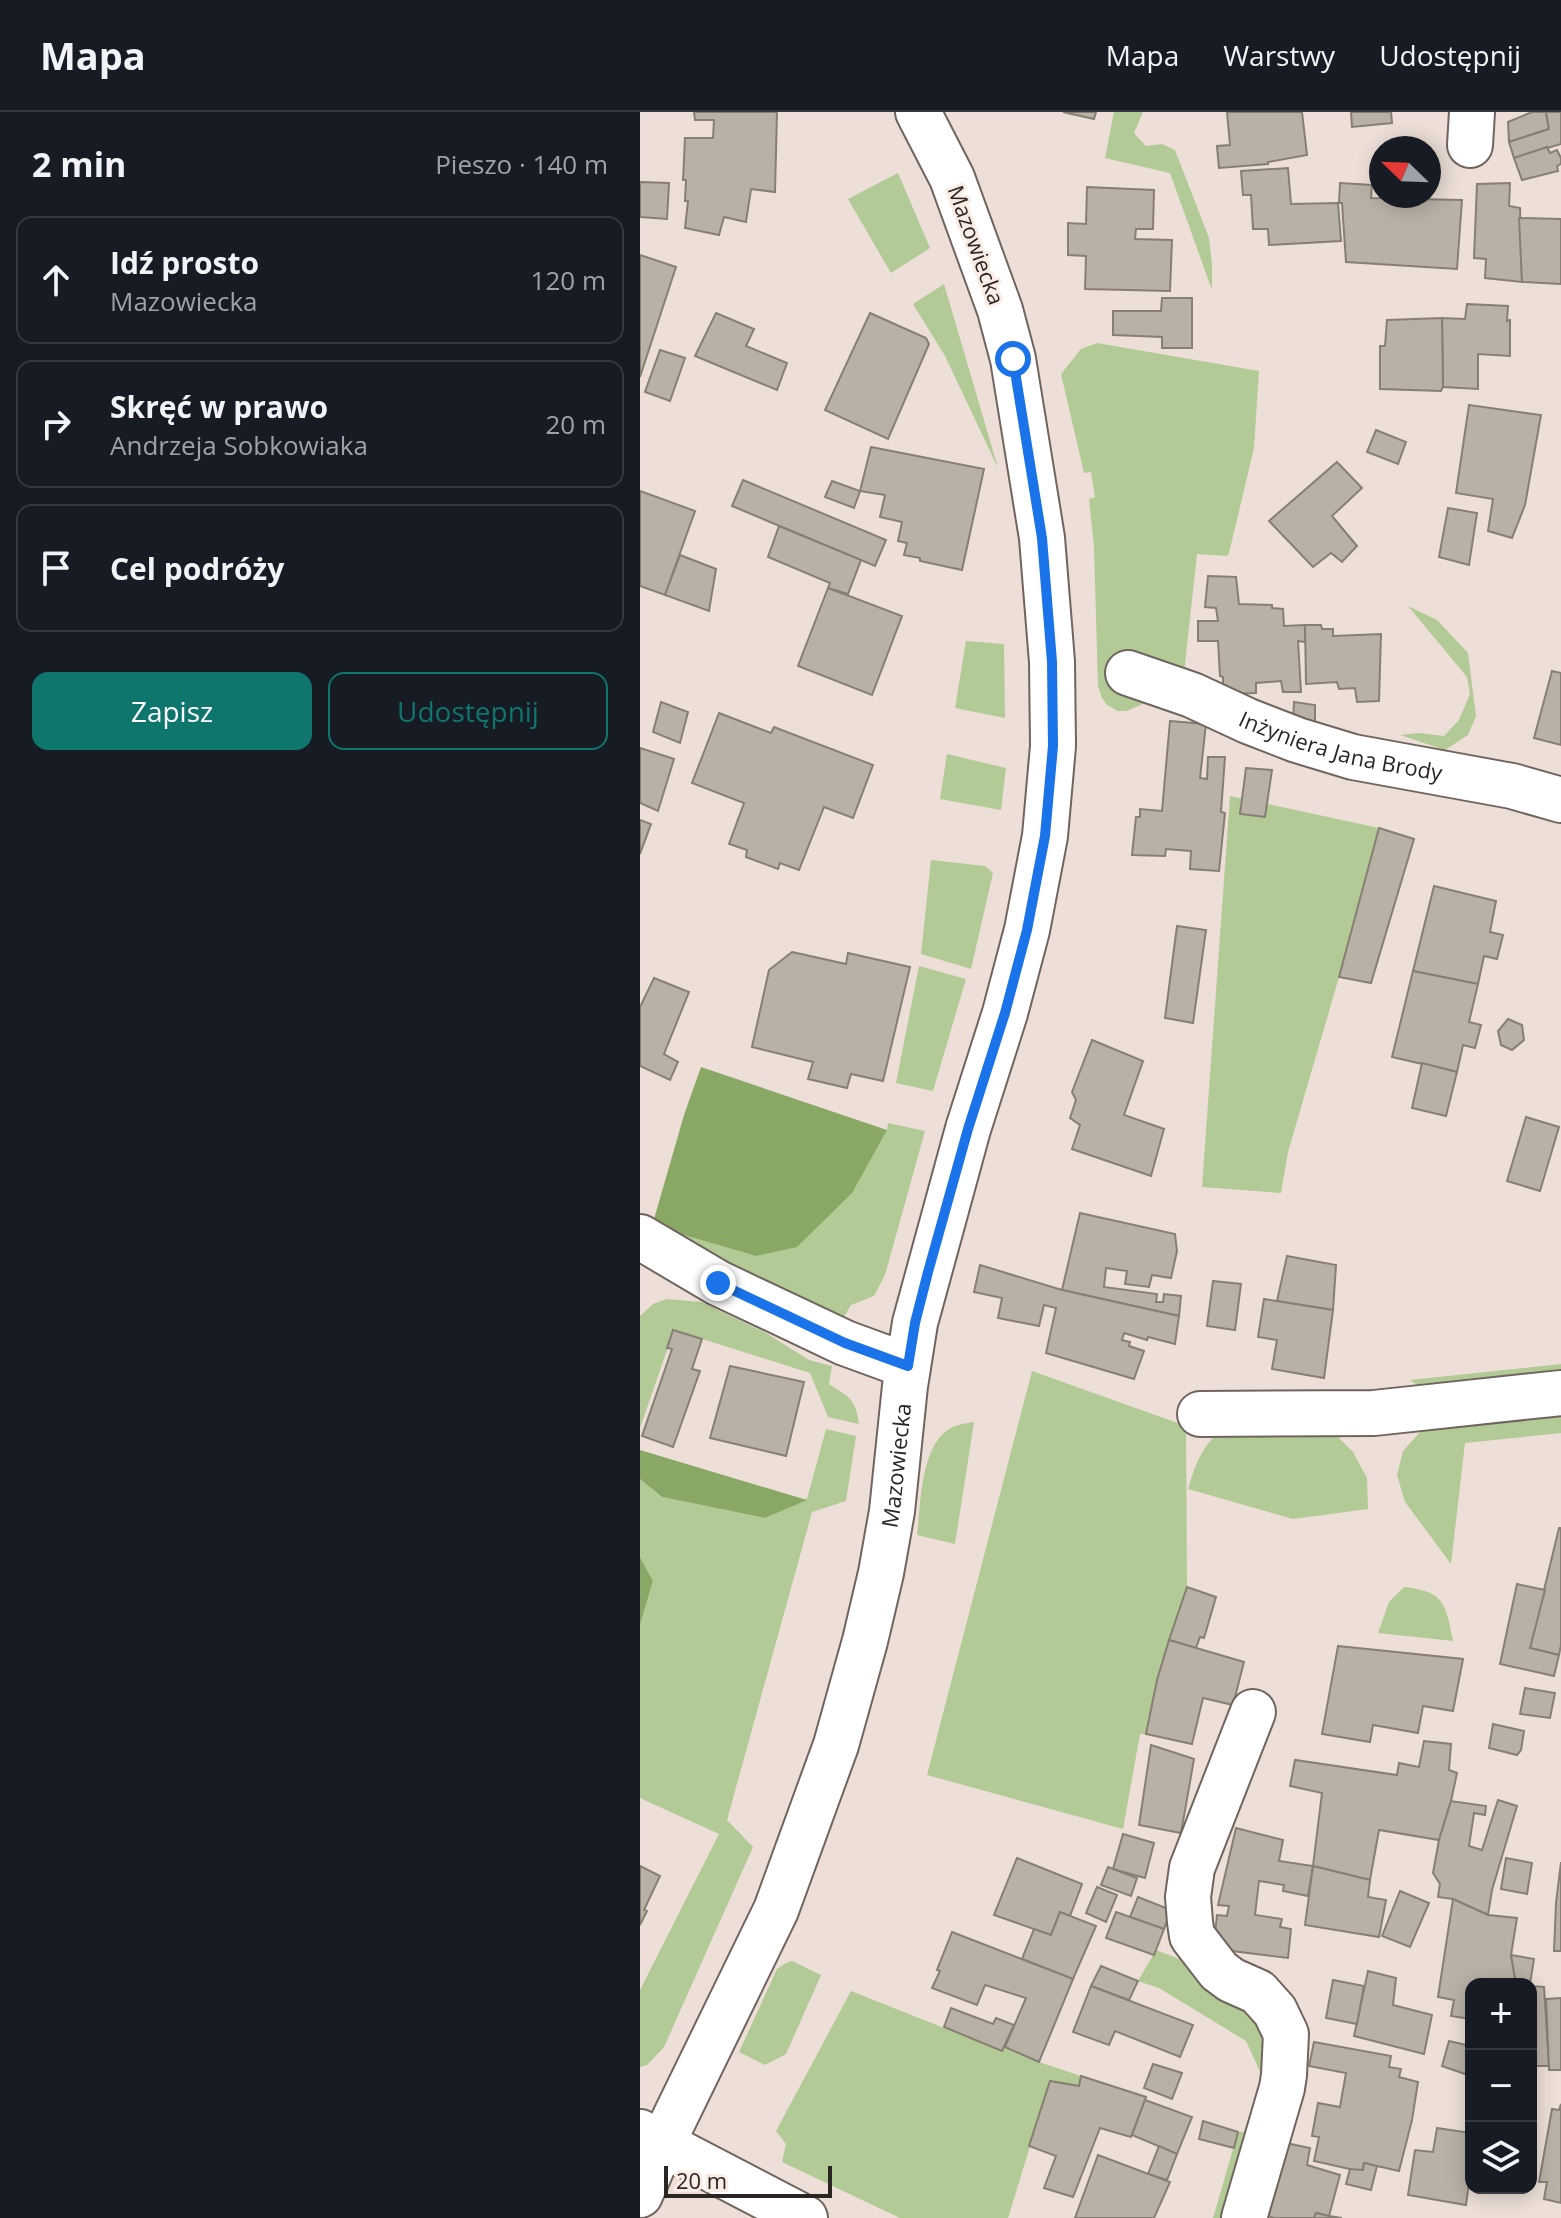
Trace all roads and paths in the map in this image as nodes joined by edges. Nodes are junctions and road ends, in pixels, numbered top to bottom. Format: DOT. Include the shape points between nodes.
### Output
graph roads {
  1 [pos="918,112"];
  2 [pos="1128,673"];
  3 [pos="1561,800"];
  4 [pos="640,1237"];
  5 [pos="908,1366"];
  6 [pos="1561,1393"];
  7 [pos="1200,1414"];
  8 [pos="1253,1712"];
  9 [pos="652,2137"];
  10 [pos="640,2195"];
  11 [pos="805,2218"];
  12 [pos="1244,2218"];
  1 -- 5 [label="street, Mazowiecka" via="957,193 1013,359 1042,538 1053,746 1045,836 1027,930 928,1272"];
  2 -- 3 [label="street, Inżyniera Jana Brody" via="1353,757"];
  4 -- 5 [label="street" via="718,1283 845,1343"];
  5 -- 9 [label="street, Mazowiecka" via="881,1573 836,1745 776,1910"];
  6 -- 7 [label="street" via="1374,1413"];
  8 -- 12 [label="street" via="1192,1868 1188,1897 1192,1936 1201,1950 1231,1980 1258,1992 1286,2034 1282,2088"];
  9 -- 10 [label="street, Mazowiecka"];
  9 -- 11 [label="street"];
}
